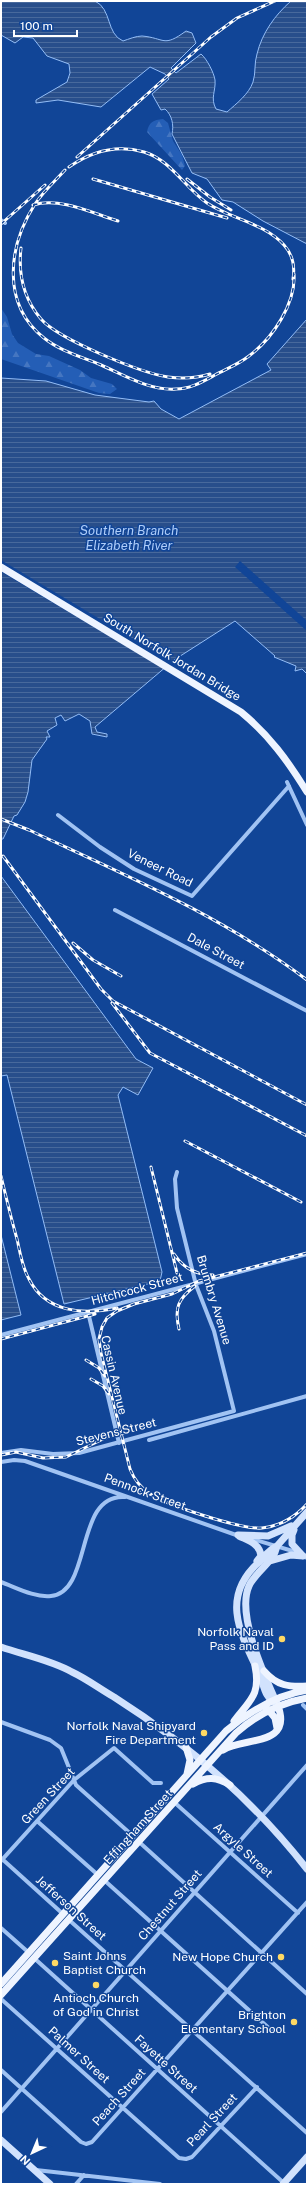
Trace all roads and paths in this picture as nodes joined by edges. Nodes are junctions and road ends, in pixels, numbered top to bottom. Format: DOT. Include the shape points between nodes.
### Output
graph roads {
  1 [pos="1,220"];
  2 [pos="6,223"];
  3 [pos="1,567"];
  4 [pos="307,792"];
  5 [pos="58,815"];
  6 [pos="307,825"];
  7 [pos="115,910"];
  8 [pos="307,1011"];
  9 [pos="177,1172"];
  10 [pos="307,1254"];
  11 [pos="196,1283"];
  12 [pos="88,1312"];
  13 [pos="1,1335"];
  14 [pos="307,1396"];
  15 [pos="234,1411"];
  16 [pos="149,1440"];
  17 [pos="119,1443"];
  18 [pos="1,1453"];
  19 [pos="3,1462"];
  20 [pos="127,1497"];
  21 [pos="307,1512"];
  22 [pos="301,1519"];
  23 [pos="238,1535"];
  24 [pos="277,1546"];
  25 [pos="305,1557"];
  26 [pos="267,1564"];
  27 [pos="254,1566"];
  28 [pos="1,1582"];
  29 [pos="1,1647"];
  30 [pos="255,1666"];
  31 [pos="264,1672"];
  32 [pos="307,1686"];
  33 [pos="307,1690"];
  34 [pos="307,1698"];
  35 [pos="275,1702"];
  36 [pos="303,1705"];
  37 [pos="260,1706"];
  38 [pos="307,1709"];
  39 [pos="270,1710"];
  40 [pos="1,1722"];
  41 [pos="277,1730"];
  42 [pos="226,1731"];
  43 [pos="186,1747"];
  44 [pos="215,1756"];
  45 [pos="202,1759"];
  46 [pos="208,1764"];
  47 [pos="307,1765"];
  48 [pos="186,1777"];
  49 [pos="74,1780"];
  50 [pos="161,1783"];
  51 [pos="230,1785"];
  52 [pos="187,1787"];
  53 [pos="174,1802"];
  54 [pos="262,1816"];
  55 [pos="38,1821"];
  56 [pos="133,1836"];
  57 [pos="139,1842"];
  58 [pos="230,1852"];
  59 [pos="2,1860"];
  60 [pos="307,1869"];
  61 [pos="98,1875"];
  62 [pos="104,1880"];
  63 [pos="195,1892"];
  64 [pos="307,1902"];
  65 [pos="298,1913"];
  66 [pos="63,1914"];
  67 [pos="69,1919"];
  68 [pos="1,1928"];
  69 [pos="160,1931"];
  70 [pos="28,1952"];
  71 [pos="262,1952"];
  72 [pos="34,1958"];
  73 [pos="126,1970"];
  74 [pos="1,1984"];
  75 [pos="228,1991"];
  76 [pos="307,1994"];
  77 [pos="1,1995"];
  78 [pos="1,1999"];
  79 [pos="91,2010"];
  80 [pos="193,2030"];
  81 [pos="271,2030"];
  82 [pos="57,2049"];
  83 [pos="157,2069"];
  84 [pos="1,2070"];
  85 [pos="257,2087"];
  86 [pos="22,2088"];
  87 [pos="122,2108"];
  88 [pos="1,2112"];
  89 [pos="221,2126"];
  90 [pos="307,2133"];
  91 [pos="1,2140"];
  92 [pos="307,2157"];
  93 [pos="179,2158"];
  94 [pos="35,2170"];
  95 [pos="84,2175"];
  96 [pos="144,2183"];
  97 [pos="50,2184"];
  98 [pos="76,2184"];
  99 [pos="160,2184"];
  100 [pos="284,2184"];
  1 -- 2 [label="street"];
  3 -- 4 [label="main road, South Norfolk Jordan Bridge" via="236,709 273,743"];
  5 -- 6 [label="street, Veneer Road" via="134,869 192,896 288,784"];
  7 -- 8 [label="street, Dale Street"];
  9 -- 11 [label="street, Brumbry Avenue" via="177,1208"];
  10 -- 11 [label="street, Hitchcock Street"];
  11 -- 12 [label="street, Hitchcock Street"];
  11 -- 15 [label="street, Brumbry Avenue" via="214,1331"];
  12 -- 13 [label="street, Hitchcock Street"];
  12 -- 17 [label="street, Cassin Avenue"];
  14 -- 16 [label="street, Stevens Street"];
  15 -- 17 [label="street, Stevens Street"];
  17 -- 18 [label="street, Stevens Street" via="71,1454 21,1450"];
  19 -- 20 [label="street, Pennock Street" via="25,1461"];
  20 -- 23 [label="street, Pennock Street"];
  20 -- 28 [label="street" via="110,1499 98,1509 71,1582 62,1592 46,1596"];
  21 -- 22 [label="street"];
  22 -- 23 [label="street" via="284,1531 272,1535"];
  22 -- 24 [label="street"];
  22 -- 25 [label="street" via="291,1539 294,1548"];
  23 -- 24 [label="street, Pennock Street"];
  23 -- 27 [label="street" via="259,1548 260,1556"];
  24 -- 25 [label="street, Pennock Street"];
  24 -- 26 [label="street" via="276,1553"];
  24 -- 27 [label="street"];
  25 -- 26 [label="street" via="285,1556"];
  26 -- 31 [label="street" via="250,1584 245,1606 247,1622"];
  27 -- 30 [label="street" via="239,1586 235,1604"];
  29 -- 43 [label="street" via="72,1671"];
  30 -- 35 [label="street" via="267,1696"];
  30 -- 42 [label="main road" via="256,1692"];
  31 -- 32 [label="main road" via="281,1685"];
  31 -- 35 [label="street"];
  33 -- 35 [label="main road, Effingham Street"];
  34 -- 35 [label="main road, Effingham Street"];
  35 -- 37 [label="main road, Effingham Street"];
  35 -- 39 [label="main road, Effingham Street"];
  35 -- 41 [label="main road" via="281,1718"];
  36 -- 38 [label="street"];
  37 -- 39 [label="main road"];
  37 -- 42 [label="main road, Effingham Street"];
  39 -- 41 [label="main road" via="276,1721"];
  39 -- 44 [label="main road, Effingham Street" via="246,1725"];
  40 -- 49 [label="street" via="50,1740 61,1748"];
  41 -- 44 [label="main road" via="268,1739 232,1745"];
  42 -- 45 [label="main road, Effingham Street"];
  43 -- 45 [label="street"];
  43 -- 48 [label="main road" via="190,1760"];
  44 -- 46 [label="main road, Effingham Street"];
  45 -- 46 [label="street"];
  45 -- 48 [label="main road, Effingham Street"];
  46 -- 51 [label="street"];
  46 -- 52 [label="main road, Effingham Street"];
  47 -- 54 [label="street, Chestnut Street"];
  48 -- 56 [label="main road, Effingham Street"];
  49 -- 50 [label="street, Green Street" via="114,1748 153,1783"];
  49 -- 55 [label="street, Green Street"];
  49 -- 56 [label="street" via="76,1785"];
  51 -- 52 [label="main road" via="219,1779 208,1778"];
  51 -- 54 [label="street"];
  52 -- 53 [label="main road, Effingham Street"];
  53 -- 57 [label="main road, Effingham Street"];
  53 -- 58 [label="street, Argyle Street"];
  54 -- 58 [label="street, Chestnut Street"];
  54 -- 60 [label="street"];
  55 -- 59 [label="street, Green Street"];
  55 -- 61 [label="street"];
  56 -- 57 [label="street"];
  56 -- 61 [label="main road, Effingham Street"];
  57 -- 62 [label="main road, Effingham Street"];
  57 -- 63 [label="street"];
  58 -- 63 [label="street, Chestnut Street"];
  58 -- 65 [label="street, Argyle Street"];
  59 -- 66 [label="street, Jefferson Street"];
  61 -- 66 [label="main road, Effingham Street"];
  62 -- 67 [label="main road, Effingham Street"];
  62 -- 69 [label="street"];
  63 -- 69 [label="street, Chestnut Street"];
  63 -- 71 [label="street"];
  64 -- 65 [label="street, Peach Street"];
  65 -- 71 [label="street, Peach Street"];
  66 -- 67 [label="street, Jefferson Street"];
  66 -- 70 [label="main road, Effingham Street"];
  67 -- 72 [label="main road, Effingham Street"];
  67 -- 73 [label="street, Jefferson Street"];
  68 -- 70 [label="street"];
  69 -- 73 [label="street, Chestnut Street"];
  69 -- 75 [label="street"];
  70 -- 74 [label="main road, Effingham Street"];
  71 -- 75 [label="street, Peach Street"];
  71 -- 76 [label="street"];
  72 -- 77 [label="main road, Effingham Street"];
  72 -- 79 [label="street, Fayette Street"];
  73 -- 79 [label="street, Chestnut Street"];
  73 -- 80 [label="street, Jefferson Street"];
  75 -- 80 [label="street, Peach Street"];
  75 -- 81 [label="street"];
  78 -- 82 [label="street, Palmer Street"];
  79 -- 82 [label="street, Chestnut Street"];
  79 -- 83 [label="street, Fayette Street"];
  80 -- 83 [label="street, Peach Street"];
  80 -- 85 [label="street, Jefferson Street"];
  82 -- 86 [label="street, Chestnut Street"];
  82 -- 87 [label="street, Palmer Street"];
  83 -- 87 [label="street, Peach Street"];
  83 -- 89 [label="street, Fayette Street"];
  84 -- 86 [label="street"];
  85 -- 89 [label="street, Pearl Street"];
  85 -- 90 [label="street, Jefferson Street"];
  86 -- 87 [label="street, Peach Street" via="81,2142 89,2143"];
  86 -- 88 [label="street, Chestnut Street"];
  87 -- 93 [label="street, Palmer Street"];
  89 -- 93 [label="street, Pearl Street" via="192,2157"];
  89 -- 100 [label="street, Fayette Street"];
  91 -- 94 [label="street"];
  92 -- 100 [label="street"];
  94 -- 95 [label="street"];
  94 -- 97 [label="street"];
  95 -- 96 [label="street"];
  95 -- 98 [label="street"];
  96 -- 99 [label="street"];
}
